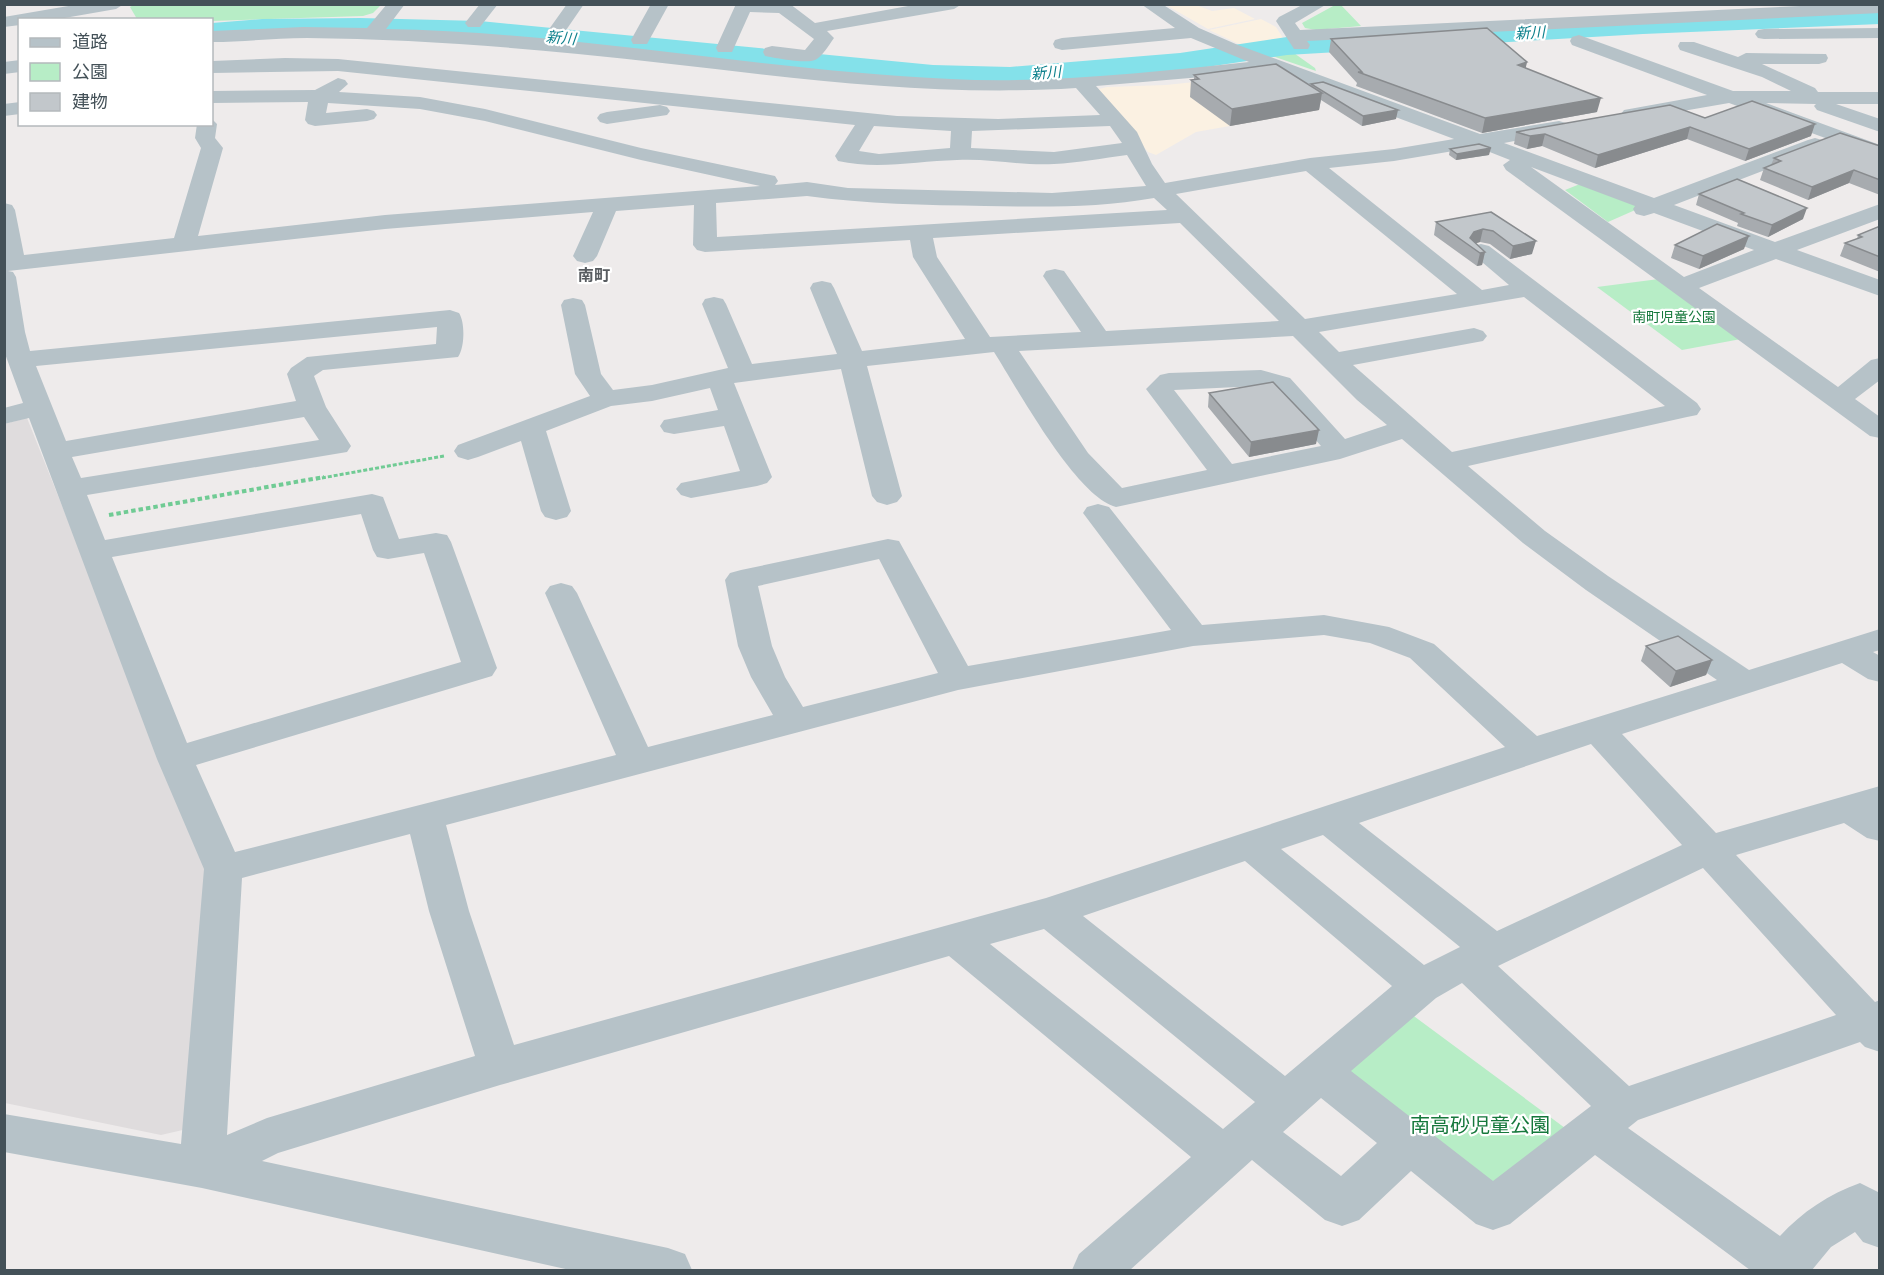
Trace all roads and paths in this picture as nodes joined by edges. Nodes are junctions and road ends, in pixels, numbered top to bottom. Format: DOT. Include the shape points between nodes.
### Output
graph roads {
  1 [pos="117,4"];
  2 [pos="398,4"];
  3 [pos="490,4"];
  4 [pos="576,4"];
  5 [pos="660,4"];
  6 [pos="954,4"];
  7 [pos="1149,4"];
  8 [pos="1319,4"];
  9 [pos="1556,4"];
  10 [pos="1641,4"];
  11 [pos="744,6"];
  12 [pos="1880,8"];
  13 [pos="1736,9"];
  14 [pos="1478,11"];
  15 [pos="1394,13"];
  16 [pos="29,18"];
  17 [pos="126,18"];
  18 [pos="1660,18"];
  19 [pos="474,23"];
  20 [pos="213,24"];
  21 [pos="378,26"];
  22 [pos="822,26"];
  23 [pos="1410,30"];
  24 [pos="1578,31"];
  25 [pos="556,32"];
  26 [pos="1193,32"];
  27 [pos="306,33"];
  28 [pos="1488,33"];
  29 [pos="1880,33"];
  30 [pos="1752,34"];
  31 [pos="213,37"];
  32 [pos="1695,38"];
  33 [pos="640,40"];
  34 [pos="1301,45"];
  35 [pos="725,48"];
  36 [pos="570,49"];
  37 [pos="1727,60"];
  38 [pos="285,64"];
  39 [pos="1275,65"];
  40 [pos="213,67"];
  41 [pos="363,67"];
  42 [pos="1078,72"];
  43 [pos="854,77"];
  44 [pos="524,84"];
  45 [pos="1327,84"];
  46 [pos="319,96"];
  47 [pos="1808,96"];
  48 [pos="213,97"];
  49 [pos="1729,97"];
  50 [pos="1873,98"];
  51 [pos="711,103"];
  52 [pos="607,118"];
  53 [pos="1611,118"];
  54 [pos="868,120"];
  55 [pos="1115,120"];
  56 [pos="1576,124"];
  57 [pos="207,126"];
  58 [pos="962,126"];
  59 [pos="1880,126"];
  60 [pos="1836,136"];
  61 [pos="1481,141"];
  62 [pos="1134,148"];
  63 [pos="1880,152"];
  64 [pos="960,153"];
  65 [pos="1310,164"];
  66 [pos="1726,177"];
  67 [pos="1589,181"];
  68 [pos="807,189"];
  69 [pos="1758,190"];
  70 [pos="1160,191"];
  71 [pos="1554,194"];
  72 [pos="705,196"];
  73 [pos="608,204"];
  74 [pos="1653,205"];
  75 [pos="4,210"];
  76 [pos="1880,211"];
  77 [pos="1811,212"];
  78 [pos="1187,216"];
  79 [pos="1843,225"];
  80 [pos="1600,228"];
  81 [pos="920,232"];
  82 [pos="184,244"];
  83 [pos="1480,251"];
  84 [pos="1777,251"];
  85 [pos="585,256"];
  86 [pos="7,268"];
  87 [pos="1055,276"];
  88 [pos="1681,286"];
  89 [pos="822,288"];
  90 [pos="1529,289"];
  91 [pos="1880,289"];
  92 [pos="1476,297"];
  93 [pos="714,304"];
  94 [pos="573,305"];
  95 [pos="1298,328"];
  96 [pos="1474,336"];
  97 [pos="1099,339"];
  98 [pos="992,344"];
  99 [pos="852,359"];
  100 [pos="20,360"];
  101 [pos="1332,361"];
  102 [pos="1880,366"];
  103 [pos="731,375"];
  104 [pos="606,399"];
  105 [pos="1838,400"];
  106 [pos="40,407"];
  107 [pos="312,407"];
  108 [pos="4,416"];
  109 [pos="734,416"];
  110 [pos="674,426"];
  111 [pos="531,428"];
  112 [pos="1406,428"];
  113 [pos="1880,430"];
  114 [pos="1340,450"];
  115 [pos="56,451"];
  116 [pos="468,451"];
  117 [pos="1445,462"];
  118 [pos="1225,474"];
  119 [pos="691,489"];
  120 [pos="887,496"];
  121 [pos="77,504"];
  122 [pos="555,511"];
  123 [pos="1098,513"];
  124 [pos="95,551"];
  125 [pos="561,593"];
  126 [pos="1193,636"];
  127 [pos="1862,644"];
  128 [pos="1880,671"];
  129 [pos="958,679"];
  130 [pos="1745,683"];
  131 [pos="794,722"];
  132 [pos="1599,731"];
  133 [pos="1531,751"];
  134 [pos="175,759"];
  135 [pos="638,763"];
  136 [pos="1869,812"];
  137 [pos="425,817"];
  138 [pos="1329,819"];
  139 [pos="1252,846"];
  140 [pos="1709,849"];
  141 [pos="223,869"];
  142 [pos="1050,912"];
  143 [pos="957,940"];
  144 [pos="1479,957"];
  145 [pos="1421,986"];
  146 [pos="1876,1025"];
  147 [pos="500,1067"];
  148 [pos="1320,1072"];
  149 [pos="1286,1102"];
  150 [pos="1608,1118"];
  151 [pos="4,1133"];
  152 [pos="1409,1143"];
  153 [pos="1237,1145"];
  154 [pos="202,1168"];
  155 [pos="1880,1227"];
  156 [pos="1786,1269"];
  157 [pos="668,1270"];
  158 [pos="1096,1270"];
  1 -- 16 [label="street"];
  1 -- 17 [label="street"];
  2 -- 21 [label="street"];
  3 -- 19 [label="street"];
  4 -- 25 [label="street"];
  5 -- 33 [label="street"];
  6 -- 22 [label="street"];
  7 -- 26 [label="street"];
  8 -- 34 [label="street" via="1285,21"];
  9 -- 24 [label="street"];
  10 -- 18 [label="street"];
  11 -- 35 [label="street"];
  11 -- 35 [label="street" via="783,9 825,39 810,56"];
  12 -- 13 [label="street"];
  13 -- 18 [label="street"];
  14 -- 28 [label="street"];
  15 -- 23 [label="street"];
  18 -- 24 [label="street"];
  19 -- 21 [label="street"];
  19 -- 25 [label="street"];
  20 -- 21 [label="street"];
  21 -- 27 [label="street"];
  21 -- 36 [label="street"];
  23 -- 28 [label="street"];
  23 -- 34 [label="street"];
  24 -- 28 [label="street"];
  24 -- 49 [label="street"];
  25 -- 33 [label="street"];
  26 -- 39 [label="street"];
  26 -- 42 [label="street" via="1057,37"];
  27 -- 31 [label="street"];
  27 -- 38 [label="street"];
  28 -- 34 [label="street"];
  29 -- 30 [label="street"];
  32 -- 37 [label="street"];
  33 -- 35 [label="street"];
  34 -- 45 [label="street" via="1312,60 1340,77"];
  36 -- 43 [label="street"];
  36 -- 44 [label="street"];
  37 -- 47 [label="street" via="1769,73"];
  37 -- 50 [label="street" via="1813,53"];
  38 -- 40 [label="street"];
  38 -- 41 [label="street"];
  39 -- 42 [label="street"];
  39 -- 45 [label="street"];
  41 -- 44 [label="street"];
  41 -- 46 [label="street"];
  42 -- 43 [label="street" via="1025,86 952,75"];
  42 -- 55 [label="street"];
  43 -- 51 [label="street"];
  44 -- 51 [label="street"];
  45 -- 61 [label="street"];
  46 -- 48 [label="street"];
  46 -- 68 [label="street" via="420,104 485,115 641,154"];
  47 -- 49 [label="street"];
  47 -- 50 [label="street"];
  47 -- 59 [label="street"];
  49 -- 53 [label="street"];
  49 -- 60 [label="street"];
  51 -- 52 [label="street"];
  51 -- 54 [label="street"];
  54 -- 58 [label="street"];
  54 -- 64 [label="street" via="846,156 879,160"];
  55 -- 58 [label="street"];
  55 -- 62 [label="street" via="1130,136"];
  56 -- 61 [label="street"];
  57 -- 82 [label="street" via="205,138 212,148"];
  58 -- 64 [label="street"];
  60 -- 63 [label="street"];
  60 -- 66 [label="street"];
  61 -- 65 [label="street"];
  61 -- 67 [label="street"];
  61 -- 71 [label="street"];
  62 -- 64 [label="street" via="1054,158"];
  62 -- 70 [label="street"];
  65 -- 70 [label="street"];
  65 -- 92 [label="street"];
  66 -- 69 [label="street"];
  66 -- 74 [label="street"];
  67 -- 71 [label="street" via="1566,180 1557,184"];
  67 -- 74 [label="street"];
  68 -- 70 [label="street" via="848,195 1052,200"];
  68 -- 72 [label="street"];
  70 -- 78 [label="street"];
  71 -- 80 [label="street"];
  72 -- 73 [label="street"];
  72 -- 81 [label="street" via="705,245"];
  73 -- 82 [label="street" via="396,220"];
  73 -- 85 [label="street"];
  74 -- 80 [label="street"];
  74 -- 84 [label="street"];
  75 -- 86 [label="street"];
  76 -- 79 [label="street"];
  77 -- 79 [label="street"];
  78 -- 81 [label="street"];
  78 -- 95 [label="street"];
  79 -- 84 [label="street"];
  80 -- 88 [label="street"];
  81 -- 98 [label="street" via="925,256"];
  82 -- 86 [label="street"];
  83 -- 90 [label="street"];
  84 -- 88 [label="street"];
  84 -- 91 [label="street"];
  86 -- 100 [label="street" via="12,332"];
  87 -- 97 [label="street"];
  88 -- 105 [label="street"];
  89 -- 99 [label="street"];
  90 -- 92 [label="street"];
  90 -- 117 [label="street" via="1687,410"];
  92 -- 95 [label="street"];
  93 -- 103 [label="street"];
  94 -- 104 [label="street" via="588,374"];
  95 -- 97 [label="street"];
  95 -- 101 [label="street"];
  96 -- 101 [label="street"];
  97 -- 98 [label="street"];
  98 -- 99 [label="street"];
  98 -- 118 [label="street" via="1077,459 1116,498"];
  99 -- 103 [label="street"];
  99 -- 120 [label="street"];
  100 -- 106 [label="street"];
  100 -- 107 [label="street" via="450,318 449,351 316,363 300,374"];
  101 -- 112 [label="street"];
  102 -- 105 [label="street"];
  103 -- 104 [label="street"];
  103 -- 109 [label="street"];
  104 -- 111 [label="street"];
  105 -- 113 [label="street"];
  106 -- 108 [label="street"];
  106 -- 115 [label="street"];
  107 -- 115 [label="street"];
  107 -- 121 [label="street" via="337,446"];
  109 -- 110 [label="street"];
  109 -- 119 [label="street" via="757,477"];
  111 -- 116 [label="street"];
  111 -- 122 [label="street"];
  112 -- 114 [label="street"];
  112 -- 117 [label="street"];
  114 -- 118 [label="street"];
  114 -- 118 [label="street" via="1281,384 1261,378 1168,381 1159,389"];
  115 -- 121 [label="street"];
  116 -- 121 [label="path"];
  117 -- 130 [label="street" via="1534,537"];
  121 -- 124 [label="street"];
  123 -- 126 [label="street"];
  124 -- 134 [label="street"];
  124 -- 134 [label="street" via="372,503 388,550 436,542 480,668"];
  125 -- 135 [label="street"];
  126 -- 129 [label="street"];
  126 -- 133 [label="street" via="1324,625 1377,634 1422,651"];
  127 -- 128 [label="street"];
  127 -- 130 [label="street"];
  129 -- 131 [label="street"];
  129 -- 131 [label="street" via="888,548 741,580 755,646"];
  130 -- 132 [label="street"];
  131 -- 135 [label="street"];
  132 -- 133 [label="street"];
  132 -- 140 [label="street"];
  133 -- 138 [label="street"];
  134 -- 141 [label="street"];
  135 -- 137 [label="street"];
  136 -- 140 [label="street"];
  137 -- 141 [label="street"];
  137 -- 147 [label="street" via="449,911"];
  138 -- 139 [label="street"];
  138 -- 144 [label="street"];
  139 -- 142 [label="street"];
  139 -- 145 [label="street"];
  140 -- 144 [label="street"];
  140 -- 146 [label="street"];
  141 -- 154 [label="street"];
  142 -- 143 [label="street"];
  142 -- 149 [label="street"];
  143 -- 147 [label="street"];
  143 -- 153 [label="street"];
  144 -- 145 [label="street"];
  144 -- 150 [label="street"];
  145 -- 148 [label="street"];
  146 -- 150 [label="street"];
  147 -- 154 [label="street" via="267,1137"];
  148 -- 149 [label="street"];
  148 -- 152 [label="street"];
  149 -- 153 [label="street"];
  150 -- 152 [label="street" via="1493,1209"];
  150 -- 156 [label="street"];
  151 -- 154 [label="street"];
  152 -- 153 [label="street" via="1342,1205"];
  153 -- 158 [label="street"];
  154 -- 157 [label="street"];
  155 -- 156 [label="street" via="1860,1204 1814,1232"];
}
